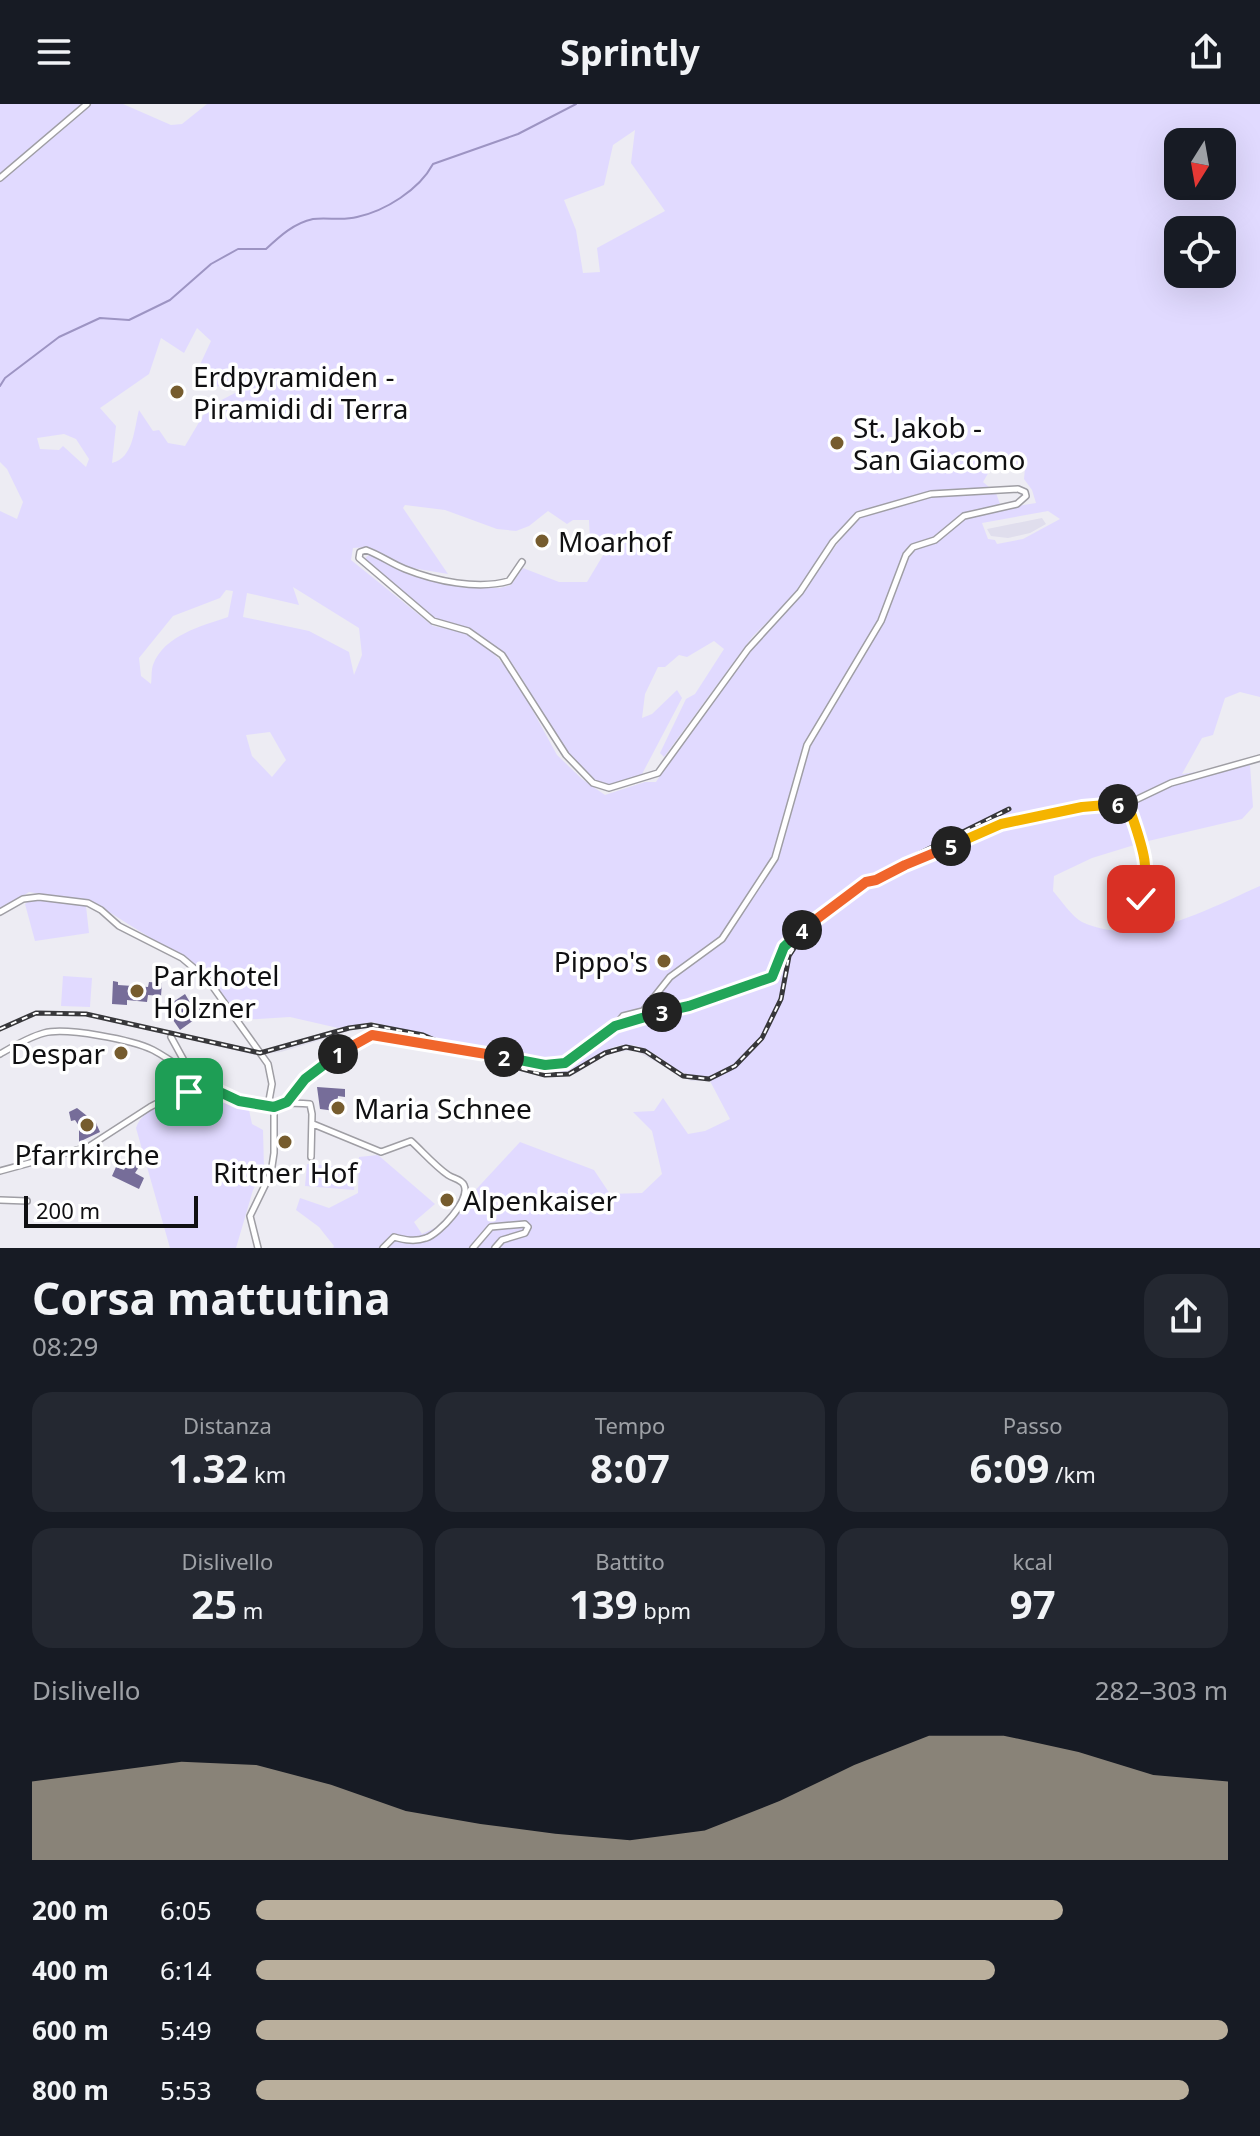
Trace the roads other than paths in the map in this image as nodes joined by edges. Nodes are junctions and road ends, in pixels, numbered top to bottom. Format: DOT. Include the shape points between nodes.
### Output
graph roads {
  1 [pos="87,104"];
  2 [pos="0,178"];
  3 [pos="522,562"];
  4 [pos="1260,758"];
  5 [pos="1127,804"];
  6 [pos="1141,899"];
  7 [pos="0,912"];
  8 [pos="615,1026"];
  9 [pos="171,1037"];
  10 [pos="0,1054"];
  11 [pos="186,1071"];
  12 [pos="209,1087"];
  13 [pos="287,1102"];
  14 [pos="271,1106"];
  15 [pos="313,1124"];
  16 [pos="311,1157"];
  17 [pos="0,1171"];
  18 [pos="0,1200"];
  19 [pos="27,1201"];
  20 [pos="258,1248"];
  21 [pos="383,1248"];
  22 [pos="473,1248"];
  23 [pos="495,1248"];
  1 -- 2 [label="street"];
  3 -- 8 [label="street" via="509,581 495,585 422,574 366,550 359,558 433,621 468,631 502,655 566,755 606,788 658,773 748,649 782,614 858,515 931,494 1025,492 1023,501 964,516 906,555 881,621 807,745 775,858 722,939 670,977 643,1011 623,1016"];
  4 -- 5 [label="street" via="1171,783"];
  5 -- 6 [label="street" via="1144,856"];
  5 -- 8 [label="street" via="1082,807 1001,824 905,865 866,882 794,935 772,977"];
  7 -- 14 [label="street" via="39,897 88,903 119,926 182,958 208,980 268,1064"];
  8 -- 13 [label="street" via="556,1065 448,1045 365,1037 305,1079"];
  9 -- 11 [label="street"];
  10 -- 11 [label="street" via="46,1032 64,1032 148,1048"];
  11 -- 12 [label="street"];
  12 -- 14 [label="street" via="239,1101"];
  12 -- 17 [label="street" via="167,1098 100,1142"];
  13 -- 14 [label="street"];
  13 -- 15 [label="street" via="310,1104"];
  14 -- 20 [label="street" via="271,1173 249,1221"];
  15 -- 16 [label="street"];
  15 -- 21 [label="street" via="381,1152 411,1141 465,1187 443,1227 428,1238 394,1237"];
  18 -- 19 [label="street"];
  22 -- 23 [label="street" via="491,1227 528,1227"];
}
